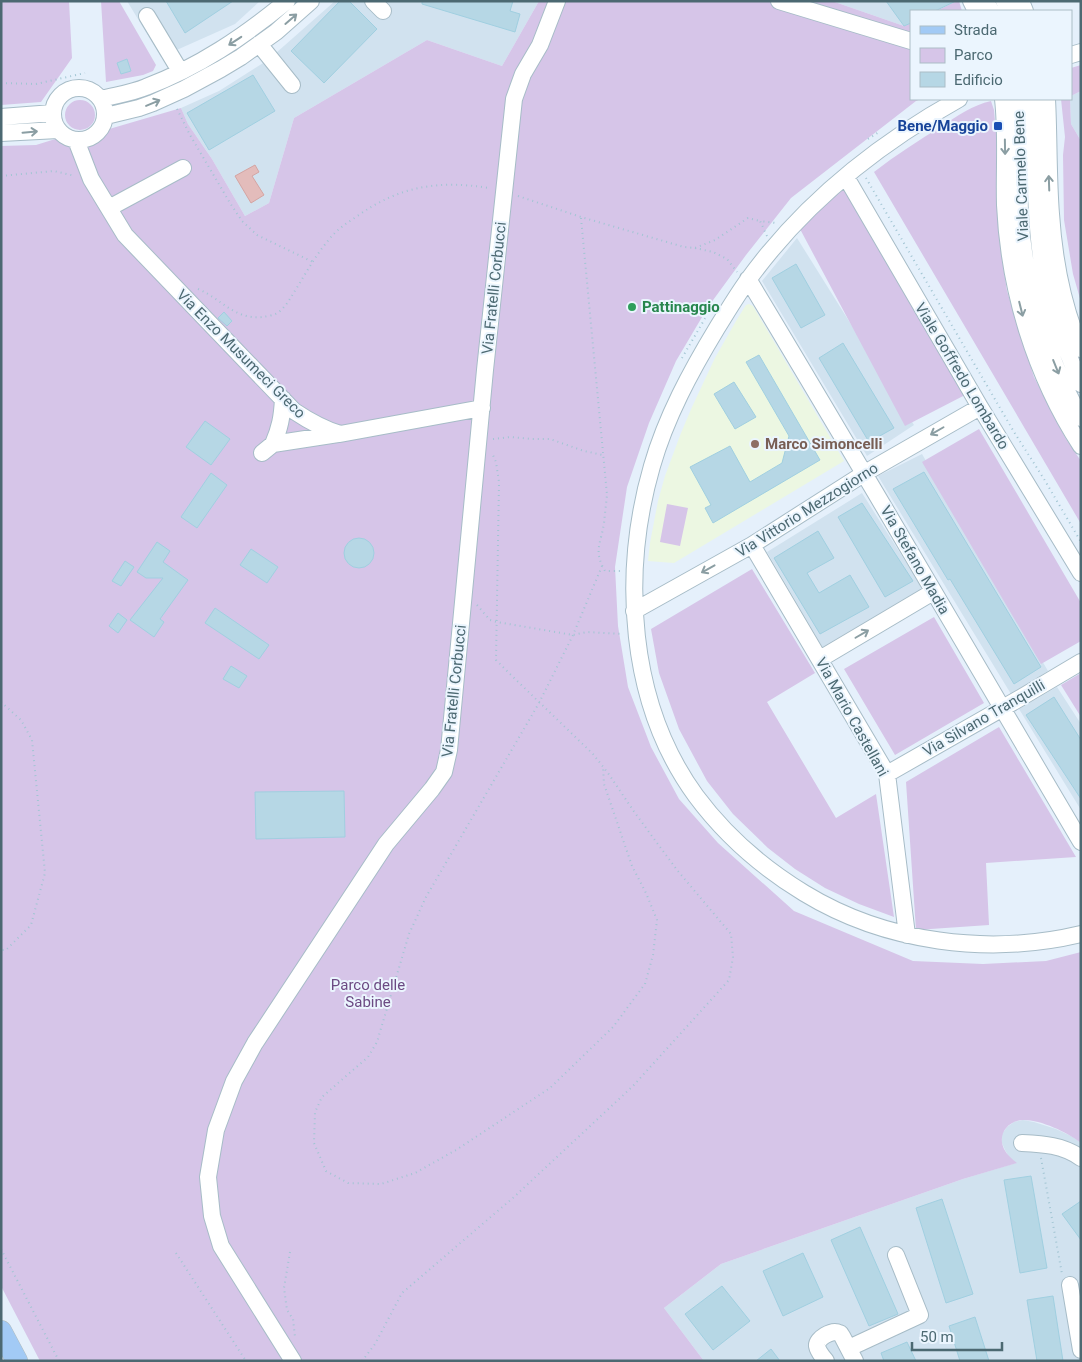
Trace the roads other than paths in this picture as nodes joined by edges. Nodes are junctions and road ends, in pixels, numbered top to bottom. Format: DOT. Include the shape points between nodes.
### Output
graph roads {
  1 [pos="287,1"];
  2 [pos="311,1"];
  3 [pos="556,1"];
  4 [pos="779,1"];
  5 [pos="142,18"];
  6 [pos="910,40"];
  7 [pos="259,44"];
  8 [pos="174,74"];
  9 [pos="292,85"];
  10 [pos="101,99"];
  11 [pos="957,100"];
  12 [pos="1003,100"];
  13 [pos="1017,100"];
  14 [pos="1033,100"];
  15 [pos="1047,100"];
  16 [pos="53,113"];
  17 [pos="106,116"];
  18 [pos="1,117"];
  19 [pos="58,130"];
  20 [pos="1,133"];
  21 [pos="76,140"];
  22 [pos="183,168"];
  23 [pos="846,177"];
  24 [pos="108,208"];
  25 [pos="1052,232"];
  26 [pos="1007,233"];
  27 [pos="1040,248"];
  28 [pos="1024,253"];
  29 [pos="742,276"];
  30 [pos="1081,349"];
  31 [pos="1081,384"];
  32 [pos="283,399"];
  33 [pos="980,407"];
  34 [pos="482,408"];
  35 [pos="1081,418"];
  36 [pos="340,434"];
  37 [pos="1081,446"];
  38 [pos="865,473"];
  39 [pos="752,545"];
  40 [pos="1081,573"];
  41 [pos="933,592"];
  42 [pos="634,611"];
  43 [pos="820,659"];
  44 [pos="1081,662"];
  45 [pos="1002,708"];
  46 [pos="887,774"];
  47 [pos="1081,842"];
  48 [pos="1081,934"];
  49 [pos="908,935"];
  50 [pos="1022,1142"];
  51 [pos="1081,1158"];
  52 [pos="896,1255"];
  53 [pos="1070,1285"];
  54 [pos="1,1331"];
  55 [pos="1081,1350"];
  56 [pos="852,1354"];
  57 [pos="290,1357"];
  58 [pos="16,1361"];
  59 [pos="826,1361"];
  1 -- 8 [label="street, one-way" via="236,41"];
  7 -- 2 [label="street, one-way"];
  3 -- 34 [label="street, Via Fratelli Corbucci" via="540,45 516,93"];
  4 -- 6 [label="street"];
  5 -- 8 [label="street"];
  7 -- 9 [label="street"];
  17 -- 7 [label="street, one-way" via="140,108 170,96"];
  8 -- 10 [label="street" via="144,88"];
  10 -- 16 [label="street" via="87,89 71,90 58,99"];
  10 -- 17 [label="street"];
  11 -- 23 [label="street" via="911,127"];
  12 -- 26 [label="street, Viale Carmelo Bene, one-way"];
  13 -- 28 [label="street, Viale Carmelo Bene"];
  14 -- 27 [label="street, Viale Carmelo Bene"];
  25 -- 15 [label="street, Viale Carmelo Bene, one-way"];
  16 -- 18 [label="street"];
  16 -- 19 [label="street"];
  17 -- 21 [label="street" via="99,132 84,140"];
  20 -- 19 [label="street, one-way"];
  19 -- 21 [label="street"];
  21 -- 24 [label="street, Via Enzo Musumeci Greco" via="90,179"];
  22 -- 24 [label="street"];
  23 -- 29 [label="street"];
  23 -- 33 [label="street, Viale Goffredo Lombardo"];
  24 -- 32 [label="street, Via Enzo Musumeci Greco" via="125,235"];
  25 -- 27 [label="street, Viale Carmelo Bene"];
  25 -- 30 [label="street, Viale Carmelo Bene" via="1066,308"];
  26 -- 28 [label="street, Viale Carmelo Bene"];
  26 -- 37 [label="street, Viale Carmelo Bene, one-way" via="1018,296 1033,349 1056,403"];
  27 -- 31 [label="street, Viale Carmelo Bene" via="1058,329"];
  28 -- 35 [label="street, Viale Carmelo Bene, one-way" via="1046,341"];
  29 -- 38 [label="street, Via Stefano Madia"];
  29 -- 42 [label="street" via="670,416 652,463 634,571"];
  32 -- 36 [label="street, Via Enzo Musumeci Greco" via="309,422"];
  32 -- 36 [label="street" via="279,430 267,448"];
  33 -- 38 [label="street, Via Vittorio Mezzogiorno, one-way"];
  33 -- 40 [label="street, Viale Goffredo Lombardo"];
  34 -- 36 [label="street"];
  34 -- 57 [label="street, Via Fratelli Corbucci" via="482,437 444,772 386,844 254,1043 234,1081 216,1130 208,1177 212,1216 221,1246"];
  38 -- 39 [label="street, Via Vittorio Mezzogiorno"];
  38 -- 41 [label="street, Via Stefano Madia"];
  39 -- 42 [label="street, Via Vittorio Mezzogiorno, one-way"];
  39 -- 43 [label="street, Via Mario Castellani"];
  43 -- 41 [label="street, one-way"];
  41 -- 45 [label="street, Via Stefano Madia"];
  42 -- 49 [label="street" via="642,671 659,726 679,770 714,818 793,887 863,922"];
  43 -- 46 [label="street, Via Mario Castellani"];
  44 -- 45 [label="street, Via Silvano Tranquilli"];
  45 -- 46 [label="street, Via Silvano Tranquilli"];
  45 -- 47 [label="street, Via Stefano Madia"];
  46 -- 49 [label="street, Via Mario Castellani"];
  48 -- 49 [label="street" via="1040,942 1000,944 950,942"];
  50 -- 51 [label="street" via="1066,1149"];
  52 -- 56 [label="street" via="920,1315"];
  53 -- 55 [label="street"];
  54 -- 58 [label="main road"];
  56 -- 59 [label="street" via="840,1333 832,1333 820,1339 817,1345"];
}
